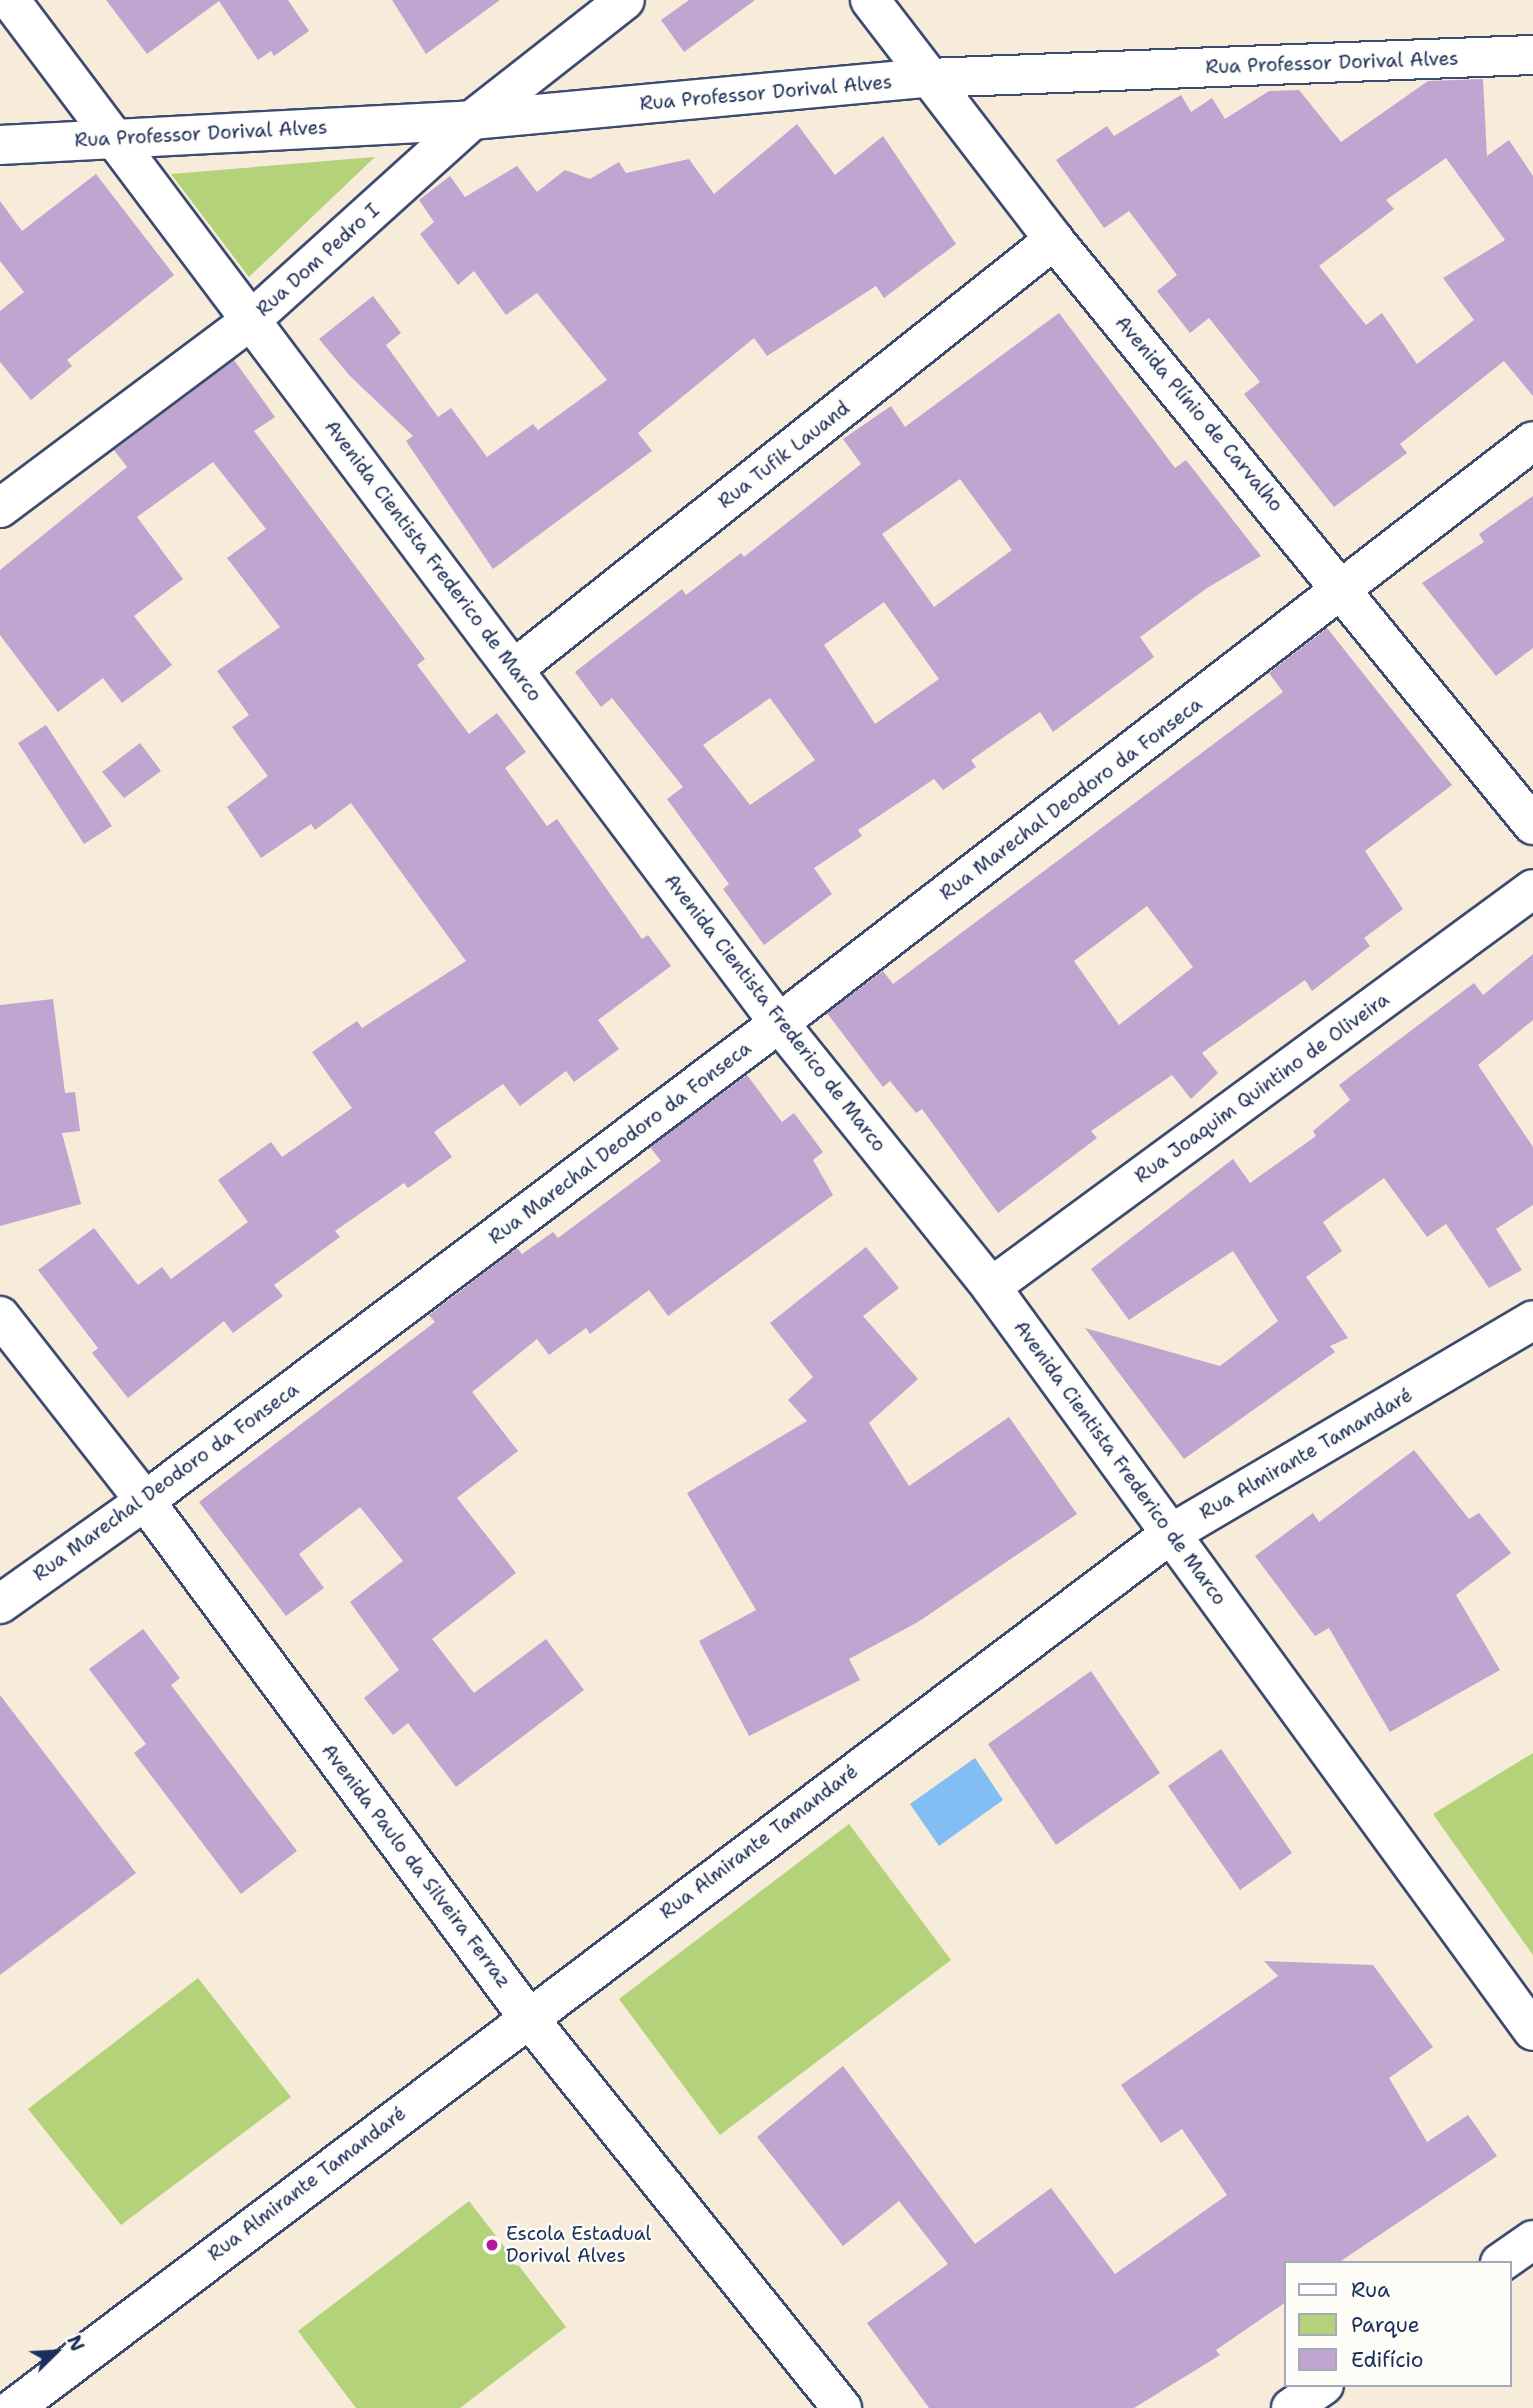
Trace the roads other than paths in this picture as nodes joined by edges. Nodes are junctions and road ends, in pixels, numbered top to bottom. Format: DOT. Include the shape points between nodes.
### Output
graph roads {
  1 [pos="10,0"];
  2 [pos="625,0"];
  3 [pos="870,0"];
  4 [pos="1533,55"];
  5 [pos="928,78"];
  6 [pos="472,120"];
  7 [pos="112,139"];
  8 [pos="0,145"];
  9 [pos="1054,240"];
  10 [pos="251,320"];
  11 [pos="1533,441"];
  12 [pos="0,508"];
  13 [pos="1345,590"];
  14 [pos="514,669"];
  15 [pos="1533,825"];
  16 [pos="1533,889"];
  17 [pos="779,1023"];
  18 [pos="991,1287"];
  19 [pos="0,1316"];
  20 [pos="1533,1320"];
  21 [pos="145,1501"];
  22 [pos="1171,1533"];
  23 [pos="0,1604"];
  24 [pos="527,2016"];
  25 [pos="1533,2031"];
  26 [pos="1533,2240"];
  27 [pos="1503,2261"];
  28 [pos="1321,2387"];
  29 [pos="14,2408"];
  30 [pos="842,2408"];
  31 [pos="1291,2408"];
  1 -- 7 [label="street, Avenida Cientista Frederico de Marco"];
  2 -- 6 [label="street, Rua Dom Pedro I"];
  3 -- 5 [label="street, Avenida Plínio de Carvalho"];
  4 -- 5 [label="street, Rua Professor Dorival Alves"];
  5 -- 6 [label="street, Rua Professor Dorival Alves"];
  5 -- 9 [label="street, Avenida Plínio de Carvalho"];
  6 -- 7 [label="street, Rua Professor Dorival Alves"];
  6 -- 10 [label="street, Rua Dom Pedro I"];
  7 -- 8 [label="street, Rua Professor Dorival Alves"];
  7 -- 10 [label="street, Avenida Cientista Frederico de Marco"];
  9 -- 13 [label="street, Avenida Plínio de Carvalho"];
  9 -- 14 [label="street, Rua Tufik Lauand"];
  10 -- 12 [label="street, Rua Dom Pedro I"];
  10 -- 14 [label="street, Avenida Cientista Frederico de Marco"];
  11 -- 13 [label="street, Rua Marechal Deodoro da Fonseca"];
  13 -- 15 [label="street, Avenida Plínio de Carvalho"];
  13 -- 17 [label="street, Rua Marechal Deodoro da Fonseca"];
  14 -- 17 [label="street, Avenida Cientista Frederico de Marco"];
  16 -- 18 [label="street, Rua Joaquim Quintino de Oliveira"];
  17 -- 18 [label="street, Avenida Cientista Frederico de Marco"];
  17 -- 21 [label="street, Rua Marechal Deodoro da Fonseca"];
  18 -- 22 [label="street, Avenida Cientista Frederico de Marco"];
  19 -- 21 [label="street, Avenida Paulo da Silveira Ferraz"];
  20 -- 22 [label="street, Rua Almirante Tamandaré"];
  21 -- 23 [label="street, Rua Marechal Deodoro da Fonseca"];
  21 -- 24 [label="street, Avenida Paulo da Silveira Ferraz"];
  22 -- 24 [label="street, Rua Almirante Tamandaré"];
  22 -- 25 [label="street, Avenida Cientista Frederico de Marco"];
  24 -- 29 [label="street, Rua Almirante Tamandaré"];
  24 -- 30 [label="street, Avenida Paulo da Silveira Ferraz"];
  26 -- 27 [label="street"];
  28 -- 31 [label="street"];
}
